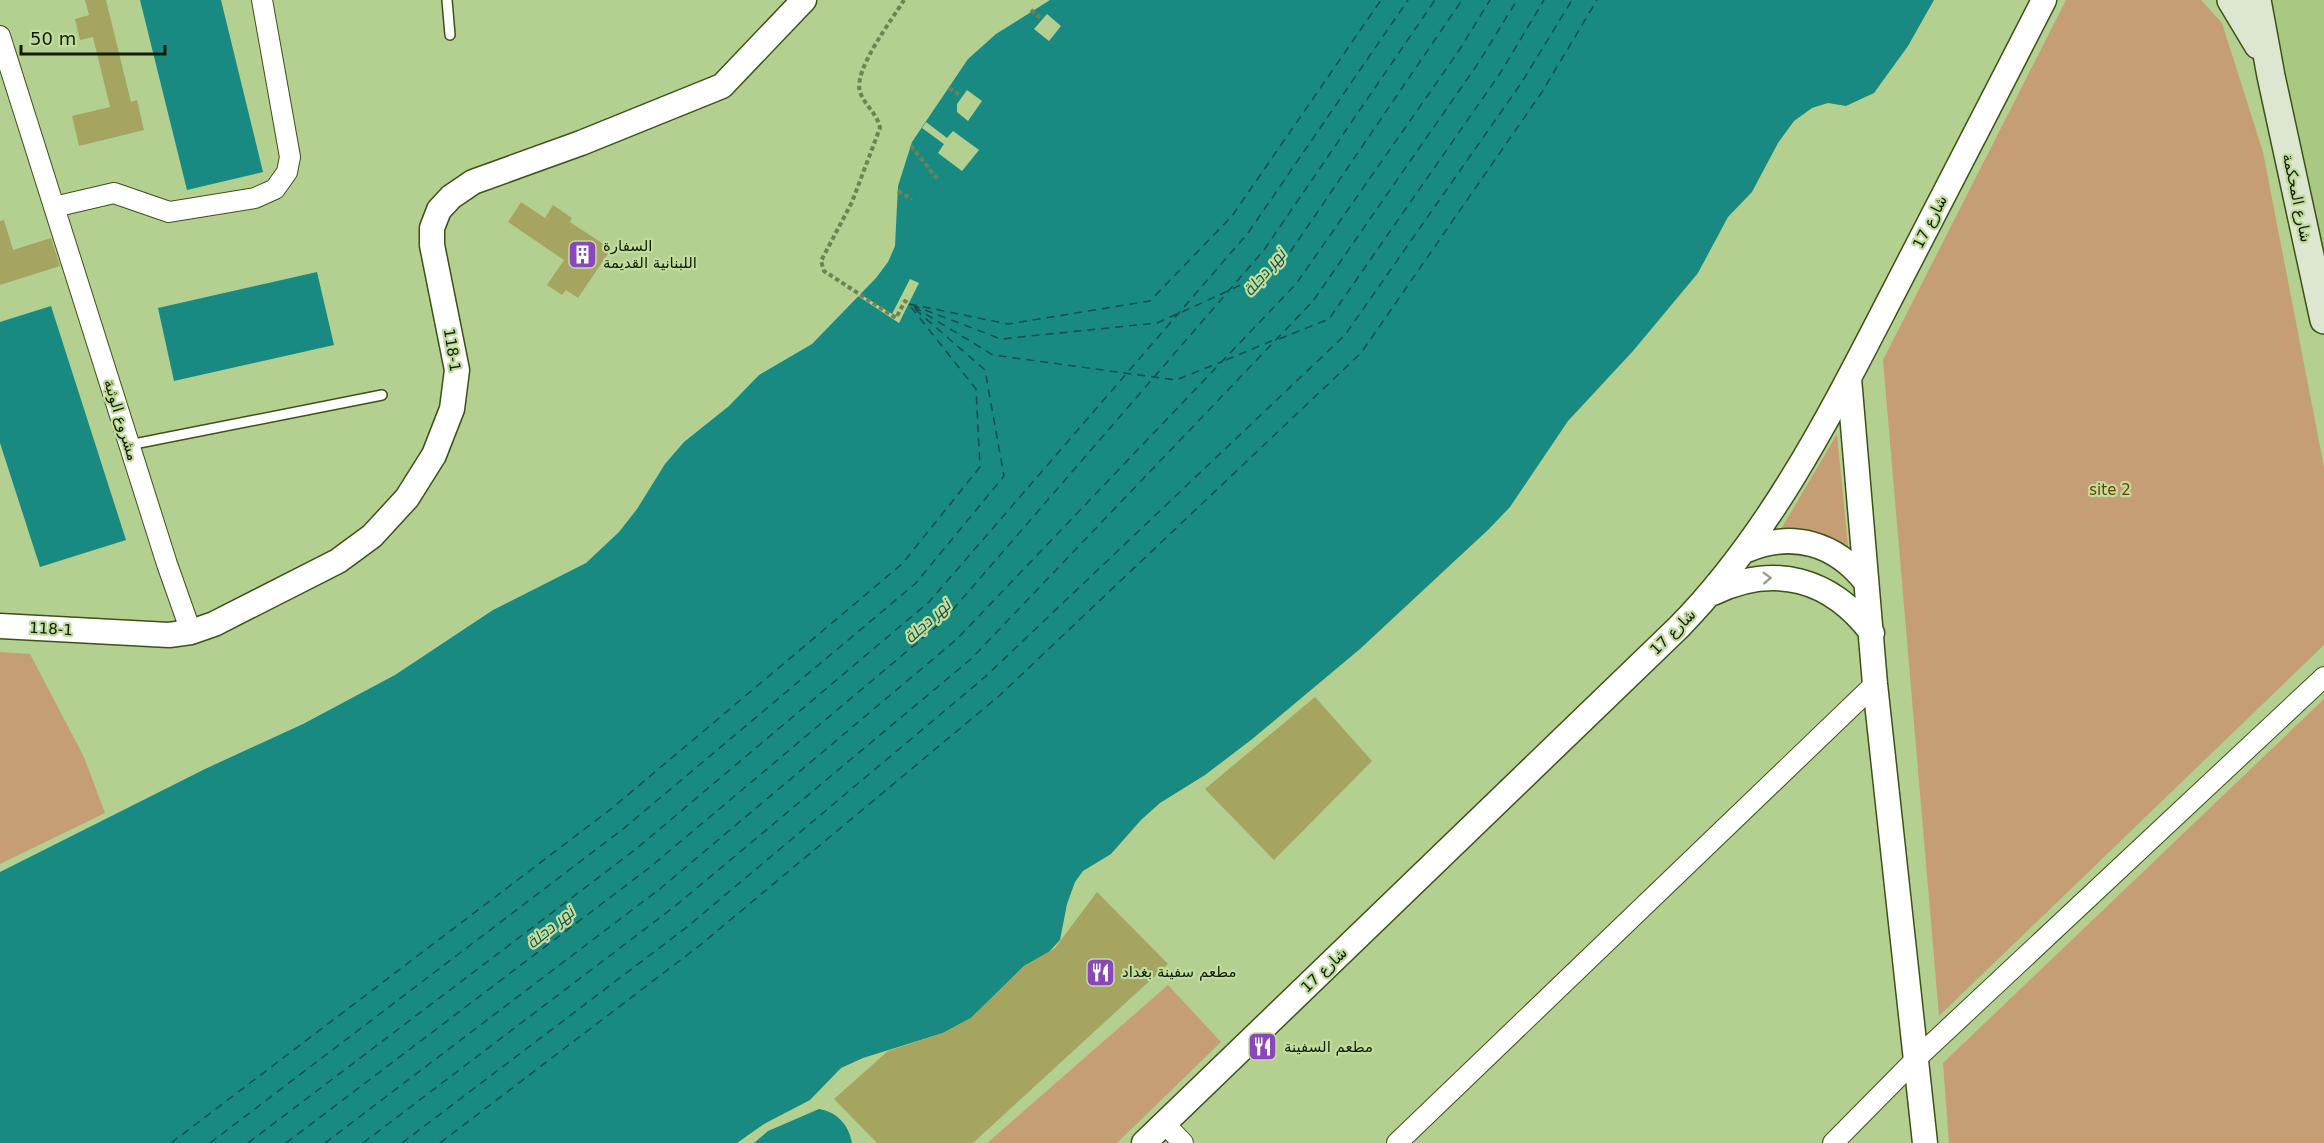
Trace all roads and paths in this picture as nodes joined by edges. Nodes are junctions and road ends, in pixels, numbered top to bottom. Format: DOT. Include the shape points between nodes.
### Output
graph roads {
  1 [pos="262,0"];
  2 [pos="447,0"];
  3 [pos="804,0"];
  4 [pos="904,0"];
  5 [pos="2044,0"];
  6 [pos="2231,0"];
  7 [pos="2257,0"];
  8 [pos="1031,10"];
  9 [pos="1042,19"];
  10 [pos="450,35"];
  11 [pos="0,36"];
  12 [pos="2271,76"];
  13 [pos="949,88"];
  14 [pos="961,96"];
  15 [pos="911,146"];
  16 [pos="939,181"];
  17 [pos="898,191"];
  18 [pos="912,199"];
  19 [pos="54,207"];
  20 [pos="909,304"];
  21 [pos="2324,320"];
  22 [pos="1849,378"];
  23 [pos="382,395"];
  24 [pos="129,445"];
  25 [pos="1747,550"];
  26 [pos="1866,582"];
  27 [pos="1711,594"];
  28 [pos="0,626"];
  29 [pos="191,632"];
  30 [pos="1872,633"];
  31 [pos="2324,677"];
  32 [pos="1875,684"];
  33 [pos="1917,1059"];
  34 [pos="1164,1124"];
  35 [pos="1144,1143"];
  36 [pos="1184,1143"];
  37 [pos="1397,1143"];
  38 [pos="1833,1143"];
  39 [pos="1925,1143"];
  1 -- 19 [label="street" via="290,157 287,172 275,189 255,198 169,212 114,193"];
  2 -- 10 [label="lane"];
  3 -- 29 [label="street, 118-1" via="723,86 473,182 451,197 439,210 432,228 432,245 457,370 452,409 434,455 407,498 372,536 338,561"];
  4 -- 20 [label="path" via="862,70 860,90 880,128 852,202 821,261 824,271 896,318 905,301"];
  5 -- 22 [label="street, شارع 17"];
  6 -- 12 [label="main road, شارع المحكمة" via="2256,38"];
  7 -- 12 [label="main road, شارع المحكمة"];
  8 -- 9 [label="path"];
  11 -- 19 [label="street, مشروع الوثبة"];
  12 -- 21 [label="main road, شارع المحكمة"];
  13 -- 14 [label="path"];
  15 -- 16 [label="path"];
  17 -- 18 [label="path"];
  19 -- 24 [label="street, مشروع الوثبة"];
  22 -- 25 [label="street, شارع 17"];
  22 -- 26 [label="street"];
  23 -- 24 [label="lane"];
  24 -- 29 [label="street, مشروع الوثبة"];
  25 -- 26 [label="street" via="1779,540 1813,543 1843,557"];
  25 -- 27 [label="street, شارع 17"];
  26 -- 30 [label="street"];
  27 -- 30 [label="street, one-way" via="1749,579 1769,577 1809,584 1845,603"];
  27 -- 34 [label="street, شارع 17"];
  28 -- 29 [label="street, 118-1" via="169,636"];
  30 -- 32 [label="street"];
  31 -- 33 [label="street"];
  32 -- 33 [label="street"];
  32 -- 37 [label="street"];
  33 -- 38 [label="street"];
  33 -- 39 [label="street"];
  34 -- 35 [label="street, شارع 17"];
  34 -- 36 [label="street"];
}
